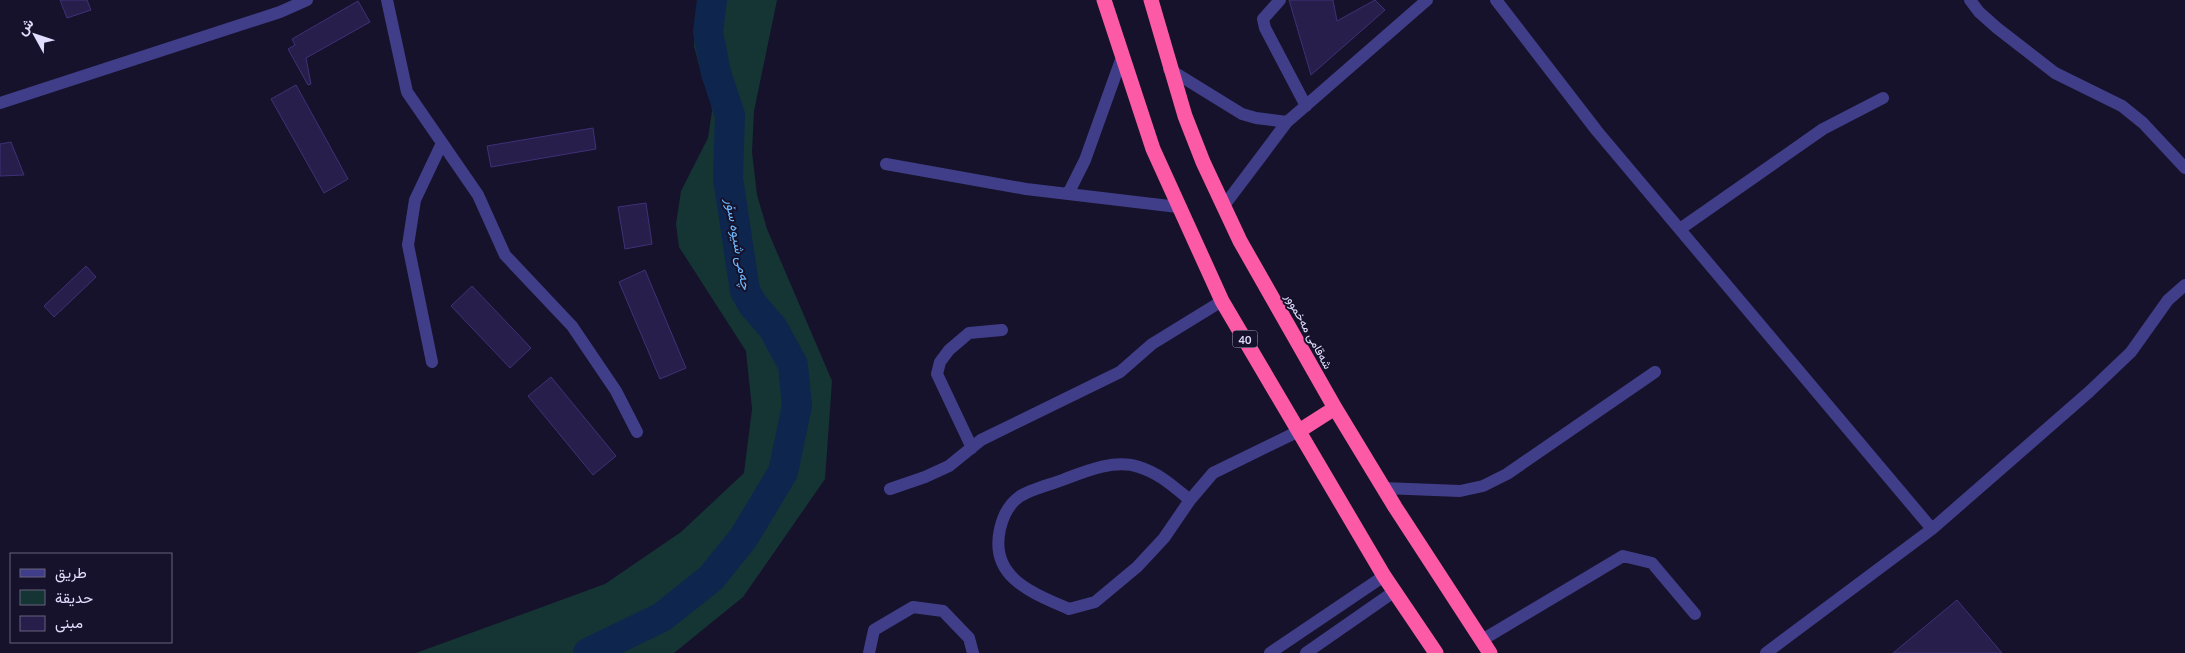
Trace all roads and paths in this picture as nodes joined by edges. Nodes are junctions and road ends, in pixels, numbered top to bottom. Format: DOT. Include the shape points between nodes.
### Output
graph roads {
  1 [pos="307,0"];
  2 [pos="387,0"];
  3 [pos="1104,0"];
  4 [pos="1150,0"];
  5 [pos="1280,0"];
  6 [pos="1427,0"];
  7 [pos="1496,0"];
  8 [pos="1970,0"];
  9 [pos="1122,57"];
  10 [pos="1169,69"];
  11 [pos="1883,98"];
  12 [pos="0,103"];
  13 [pos="1306,106"];
  14 [pos="1287,122"];
  15 [pos="442,143"];
  16 [pos="886,164"];
  17 [pos="2185,168"];
  18 [pos="1068,194"];
  19 [pos="1178,207"];
  20 [pos="1223,207"];
  21 [pos="1680,229"];
  22 [pos="2185,285"];
  23 [pos="1222,301"];
  24 [pos="1002,330"];
  25 [pos="432,362"];
  26 [pos="1655,372"];
  27 [pos="1334,408"];
  28 [pos="1299,431"];
  29 [pos="637,432"];
  30 [pos="972,448"];
  31 [pos="1383,488"];
  32 [pos="890,489"];
  33 [pos="1190,500"];
  34 [pos="1932,528"];
  35 [pos="1384,576"];
  36 [pos="1395,591"];
  37 [pos="1695,614"];
  38 [pos="1482,640"];
  39 [pos="869,653"];
  40 [pos="973,653"];
  41 [pos="1270,653"];
  42 [pos="1306,653"];
  43 [pos="1436,653"];
  44 [pos="1490,653"];
  45 [pos="1766,653"];
  1 -- 12 [label="street" via="280,12"];
  2 -- 15 [label="street" via="407,92"];
  3 -- 9 [label="highway, 40"];
  4 -- 10 [label="highway, شەقامی مەخموور"];
  5 -- 13 [label="street" via="1263,19 1265,28"];
  6 -- 13 [label="street"];
  7 -- 21 [label="street" via="1597,131"];
  8 -- 17 [label="street" via="1997,28 2056,73 2122,106 2143,123"];
  9 -- 18 [label="street" via="1085,160"];
  9 -- 19 [label="highway, 40" via="1153,148"];
  10 -- 14 [label="street" via="1242,114"];
  10 -- 20 [label="highway, شەقامی مەخموور" via="1188,125"];
  11 -- 21 [label="street" via="1823,129"];
  13 -- 14 [label="street"];
  14 -- 20 [label="street"];
  15 -- 25 [label="street" via="415,200 408,246"];
  15 -- 29 [label="street" via="478,195 505,255 572,326 616,391"];
  16 -- 18 [label="street"];
  18 -- 19 [label="street"];
  19 -- 23 [label="highway, 40"];
  20 -- 27 [label="highway, شەقامی مەخموور"];
  21 -- 34 [label="street"];
  22 -- 34 [label="street" via="2168,300 2131,352"];
  23 -- 28 [label="highway, 40"];
  23 -- 30 [label="street" via="1152,344 1120,372 981,440"];
  24 -- 30 [label="street" via="969,333 940,362 937,374"];
  26 -- 31 [label="street" via="1507,474 1483,486 1460,491"];
  27 -- 28 [label="highway"];
  27 -- 31 [label="highway, شەقامی مەخموور"];
  28 -- 33 [label="street" via="1213,473"];
  28 -- 35 [label="highway, 40"];
  30 -- 32 [label="street" via="949,466"];
  31 -- 38 [label="highway, شەقامی مەخموور"];
  33 -- 33 [label="street" via="1166,480 1139,467 1117,464 1078,474 1020,497 1004,514 998,539 1004,569 1027,590 1069,609 1095,602 1144,560"];
  34 -- 45 [label="street"];
  35 -- 36 [label="highway, 40"];
  35 -- 41 [label="street"];
  36 -- 42 [label="street"];
  36 -- 43 [label="highway, 40"];
  37 -- 38 [label="street" via="1652,563 1623,556"];
  38 -- 44 [label="highway, شەقامی مەخموور"];
  39 -- 40 [label="street" via="874,630 912,607 943,611 969,638"];
}
